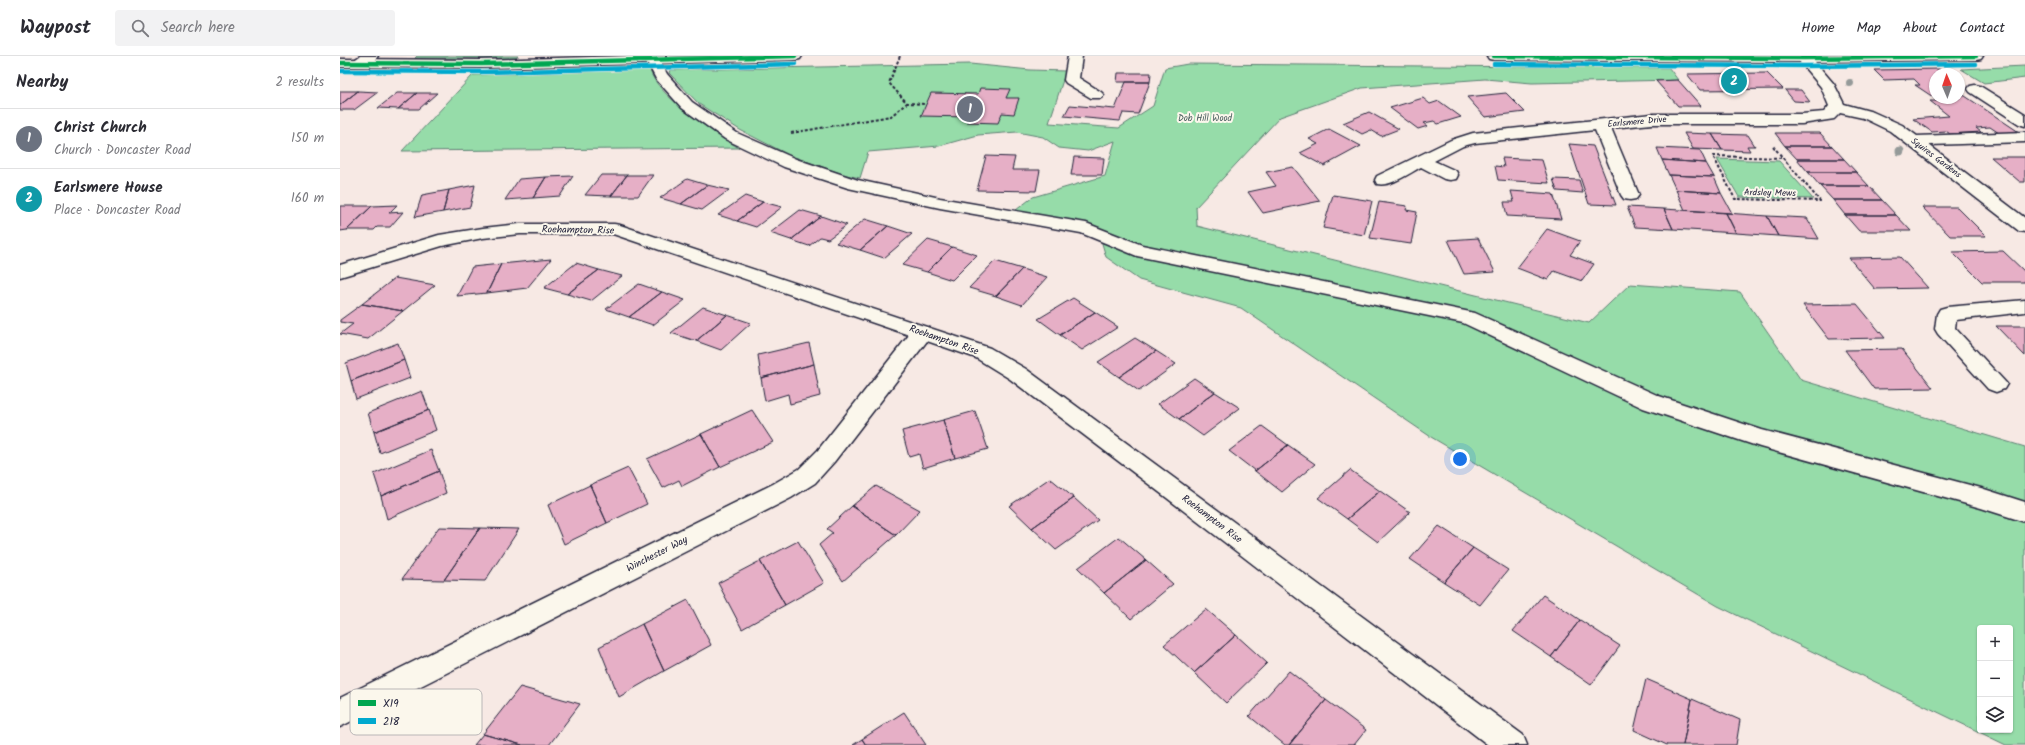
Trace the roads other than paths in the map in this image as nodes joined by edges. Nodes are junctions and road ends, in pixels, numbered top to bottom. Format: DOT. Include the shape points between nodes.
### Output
graph roads {
  1 [pos="371,56"];
  2 [pos="795,56"];
  3 [pos="1075,56"];
  4 [pos="1494,56"];
  5 [pos="1976,56"];
  6 [pos="1801,57"];
  7 [pos="653,60"];
  8 [pos="340,63"];
  9 [pos="357,64"];
  10 [pos="1975,89"];
  11 [pos="1096,95"];
  12 [pos="1837,107"];
  13 [pos="2025,121"];
  14 [pos="1601,124"];
  15 [pos="2025,138"];
  16 [pos="1914,141"];
  17 [pos="1421,161"];
  18 [pos="1450,175"];
  19 [pos="1383,180"];
  20 [pos="1630,195"];
  21 [pos="2025,226"];
  22 [pos="340,271"];
  23 [pos="2025,306"];
  24 [pos="922,332"];
  25 [pos="1996,384"];
  26 [pos="2025,512"];
  27 [pos="388,689"];
  28 [pos="350,708"];
  29 [pos="340,713"];
  30 [pos="1512,745"];
  1 -- 9 [label="main road"];
  2 -- 7 [label="main road"];
  3 -- 11 [label="main road" via="1071,80"];
  4 -- 6 [label="main road"];
  5 -- 6 [label="main road"];
  6 -- 12 [label="main road" via="1825,81 1834,95"];
  7 -- 9 [label="main road"];
  7 -- 26 [label="main road" via="661,76 687,105 731,136 790,163 854,184 940,203 1086,228 1137,250 1468,318 1651,402 1760,438"];
  8 -- 9 [label="main road"];
  10 -- 13 [label="main road"];
  12 -- 14 [label="main road, Earlsmere Drive" via="1829,116 1802,119 1652,119"];
  12 -- 16 [label="main road, Squires Gardens" via="1883,121"];
  14 -- 17 [label="main road, Earlsmere Drive" via="1473,138"];
  14 -- 20 [label="main road"];
  15 -- 16 [label="main road"];
  16 -- 21 [label="main road, Squires Gardens"];
  17 -- 18 [label="main road"];
  17 -- 19 [label="main road, Earlsmere Drive"];
  22 -- 24 [label="main road, Roehampton Rise" via="439,241 483,233 527,229 614,230 654,241"];
  23 -- 25 [label="main road" via="1948,314 1945,328"];
  24 -- 27 [label="main road, Winchester Way" via="826,456 807,476 782,491"];
  24 -- 30 [label="main road, Roehampton Rise" via="983,353 1018,374"];
  28 -- 29 [label="main road, Winchester Way"];
}
